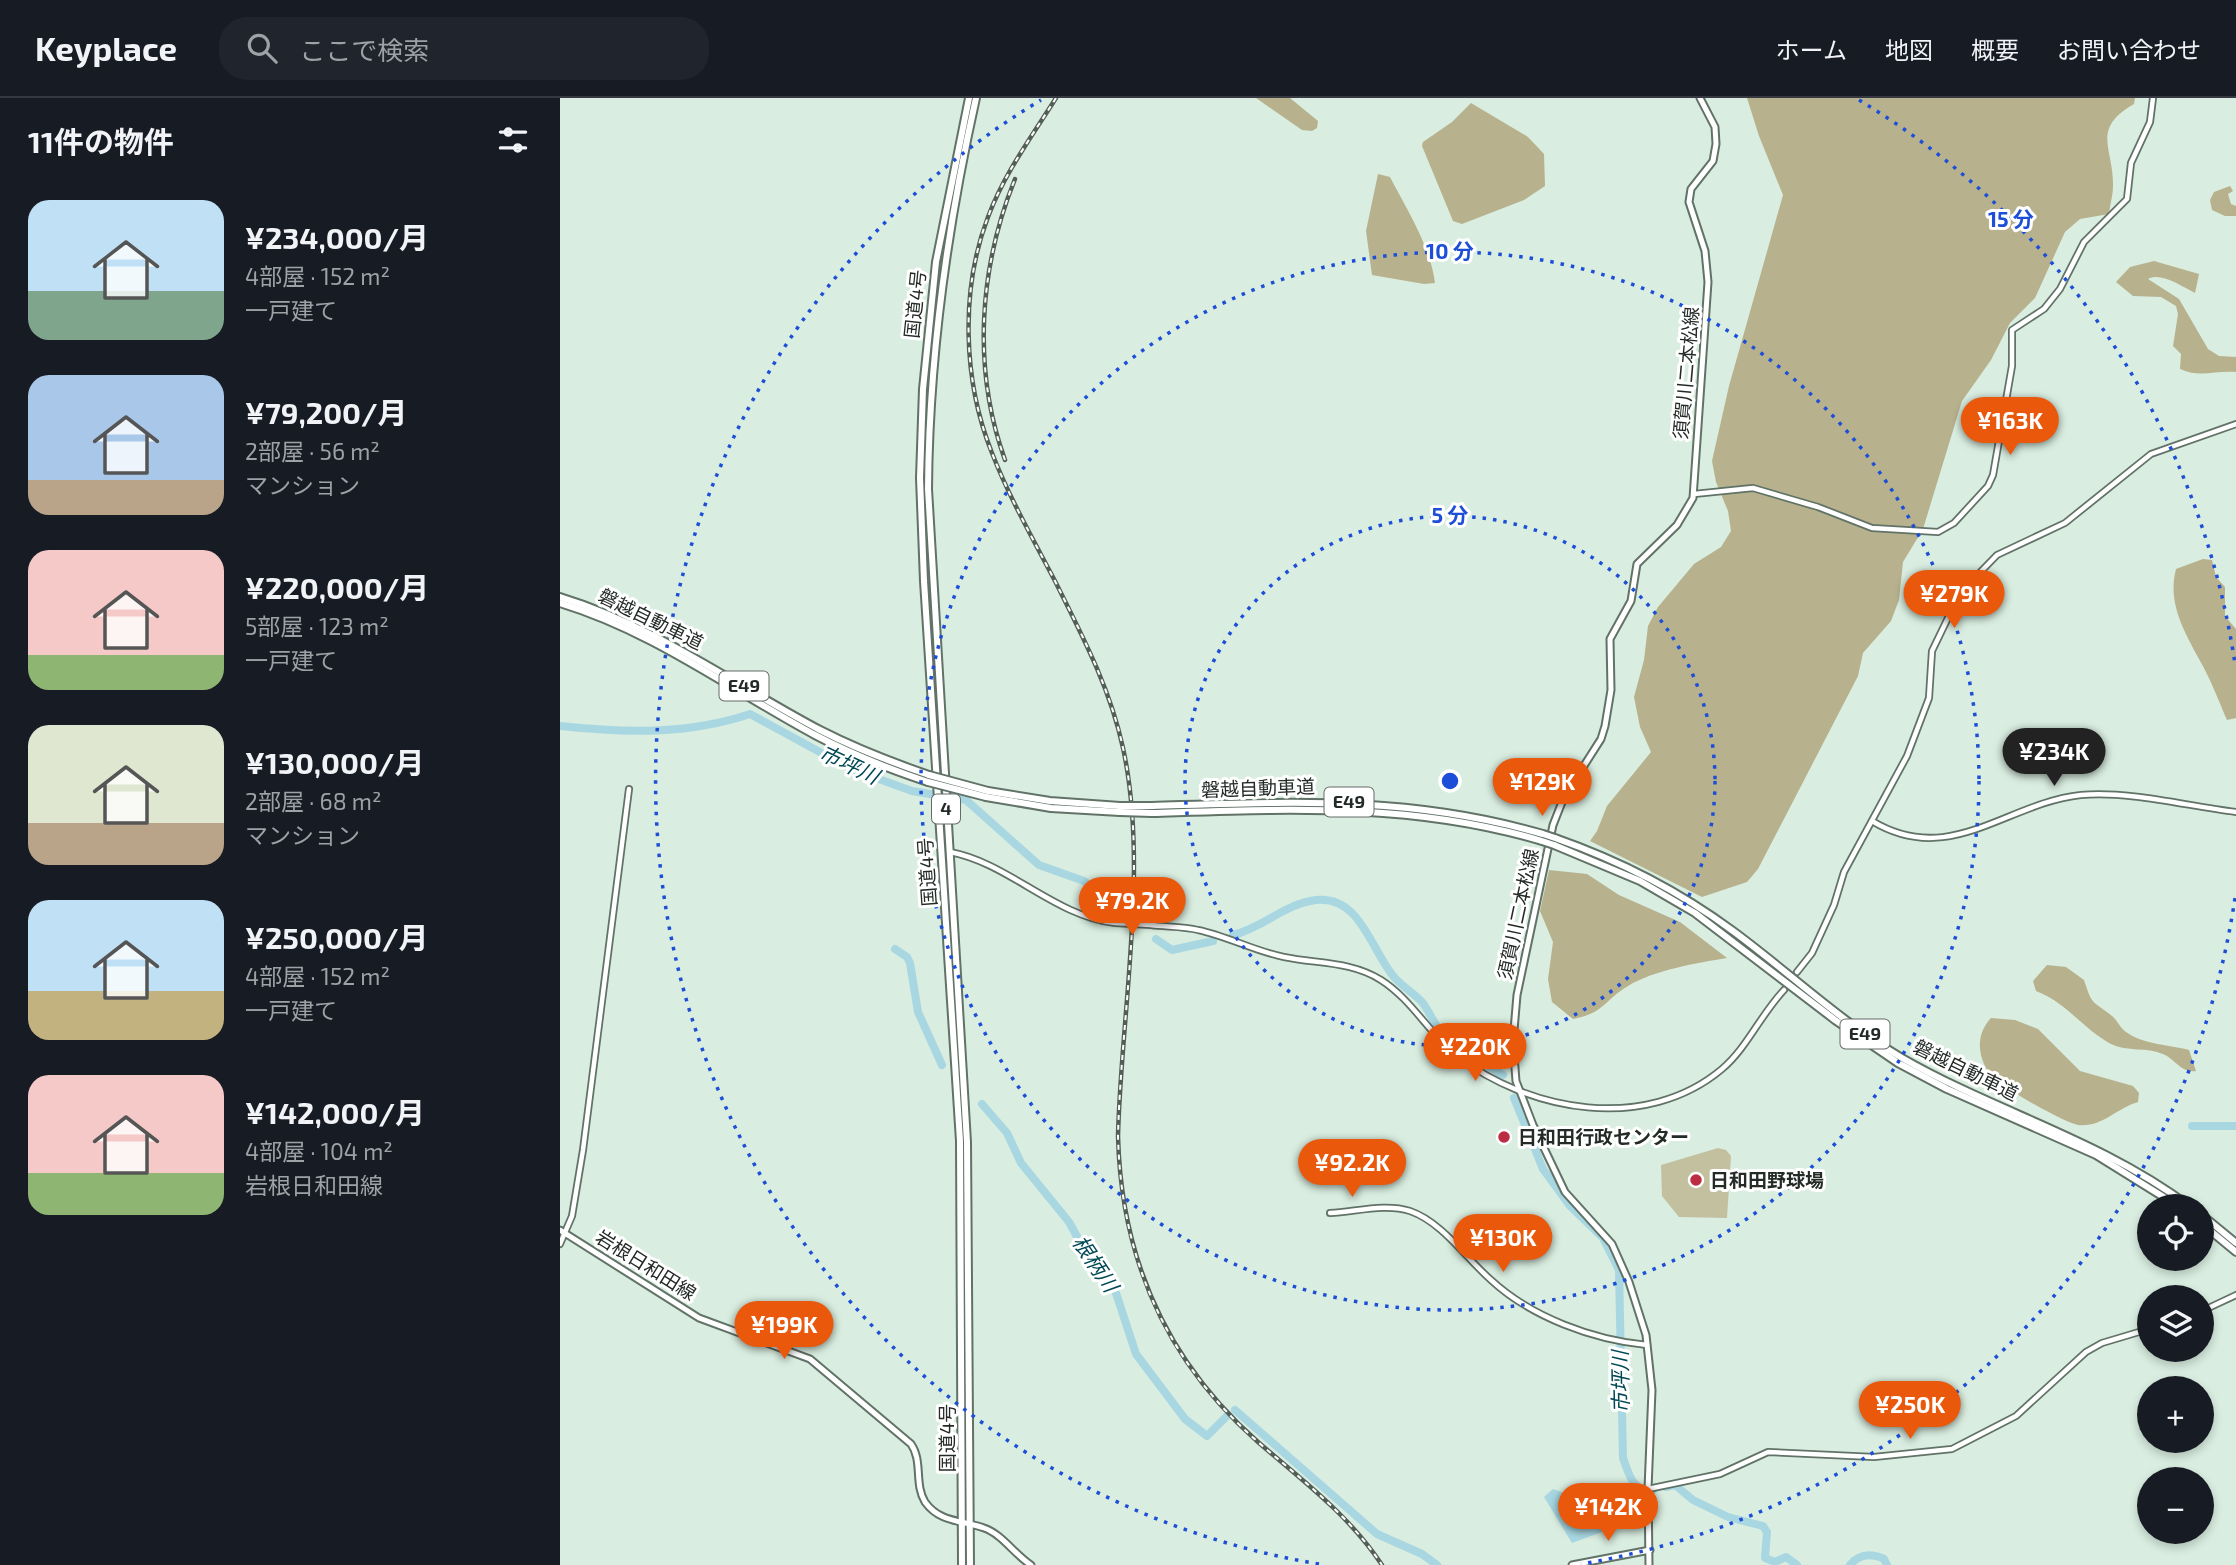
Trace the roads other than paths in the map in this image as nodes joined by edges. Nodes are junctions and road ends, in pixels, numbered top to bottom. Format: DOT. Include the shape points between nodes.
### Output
graph roads {
  1 [pos="969,98"];
  2 [pos="976,98"];
  3 [pos="1700,98"];
  4 [pos="2153,98"];
  5 [pos="2236,425"];
  6 [pos="1693,494"];
  7 [pos="560,597"];
  8 [pos="560,603"];
  9 [pos="928,778"];
  10 [pos="629,789"];
  11 [pos="2236,812"];
  12 [pos="1872,821"];
  13 [pos="1555,842"];
  14 [pos="949,852"];
  15 [pos="1797,972"];
  16 [pos="1784,990"];
  17 [pos="1519,1091"];
  18 [pos="2158,1194"];
  19 [pos="2170,1194"];
  20 [pos="1330,1213"];
  21 [pos="2214,1225"];
  22 [pos="563,1231"];
  23 [pos="2214,1234"];
  24 [pos="2236,1243"];
  25 [pos="560,1244"];
  26 [pos="2236,1252"];
  27 [pos="2236,1294"];
  28 [pos="2214,1305"];
  29 [pos="2137,1333"];
  30 [pos="1647,1345"];
  31 [pos="1648,1489"];
  32 [pos="962,1523"];
  33 [pos="970,1525"];
  34 [pos="1650,1550"];
  35 [pos="962,1565"];
  36 [pos="970,1565"];
  37 [pos="1031,1565"];
  38 [pos="1572,1565"];
  39 [pos="1650,1565"];
  1 -- 32 [label="highway, 国道4号 / 4" via="936,262 920,478 961,1163"];
  2 -- 14 [label="highway, 国道4号 / 4" via="950,223 928,438 928,529"];
  3 -- 6 [label="main road, 須賀川二本松線" via="1717,137 1713,161 1689,196 1705,251 1708,282"];
  4 -- 6 [label="street" via="2150,122 2131,163 2127,199 2084,242 2044,309 2012,330 2012,366 1993,475 1952,526 1938,532 1884,530 1753,488"];
  5 -- 12 [label="street" via="2151,454 2065,523 1997,555 1971,579 1955,599 1938,636 1932,651 1927,707 1895,783"];
  6 -- 17 [label="main road, 須賀川二本松線" via="1677,525 1635,568 1631,601 1609,642 1611,690 1603,734 1564,797 1553,825 1517,995 1513,1042"];
  7 -- 9 [label="highway, 磐越自動車道 / E49" via="610,614 668,642 845,742"];
  8 -- 9 [label="highway, 磐越自動車道 / E49" via="655,643 842,748"];
  9 -- 13 [label="highway, 磐越自動車道 / E49, bridge" via="987,794 1120,809 1324,802 1394,805 1469,815"];
  10 -- 22 [label="street" via="583,1150"];
  11 -- 12 [label="street" via="2091,795 2057,800 1987,827 1931,839 1900,836"];
  12 -- 15 [label="street" via="1844,872 1812,953"];
  13 -- 18 [label="highway, 磐越自動車道 / E49" via="1640,881 1695,913 1898,1063 2096,1156"];
  13 -- 19 [label="highway, 磐越自動車道 / E49" via="1626,867 1697,907 1900,1057 2099,1150"];
  14 -- 17 [label="street, bridge" via="980,860 1075,913 1115,923 1197,929 1284,957 1364,971 1393,989 1456,1054"];
  14 -- 33 [label="highway, 国道4号 / 4" via="968,1174"];
  16 -- 17 [label="street" via="1728,1063 1674,1097 1594,1108 1560,1105"];
  17 -- 30 [label="main road, 須賀川二本松線" via="1565,1192 1612,1244 1629,1282"];
  20 -- 30 [label="street" via="1385,1207 1411,1212 1440,1231 1499,1287 1534,1310 1609,1339"];
  21 -- 24 [label="highway"];
  22 -- 25 [label="street"];
  22 -- 32 [label="main road, 岩根日和田線" via="699,1318 816,1362 909,1441 917,1454 925,1502 942,1518"];
  23 -- 26 [label="highway"];
  27 -- 28 [label="street"];
  29 -- 31 [label="street" via="2086,1352 2016,1416 1952,1449 1877,1457 1768,1452 1720,1474"];
  30 -- 31 [label="main road, 須賀川二本松線" via="1652,1401"];
  31 -- 34 [label="main road, 須賀川二本松線"];
  32 -- 33 [label="main road, 岩根日和田線"];
  32 -- 35 [label="highway, 国道4号 / 4"];
  33 -- 36 [label="highway, 国道4号 / 4"];
  33 -- 37 [label="main road, 岩根日和田線" via="991,1532"];
  34 -- 38 [label="main road"];
  34 -- 39 [label="main road, 須賀川二本松線"];
}
